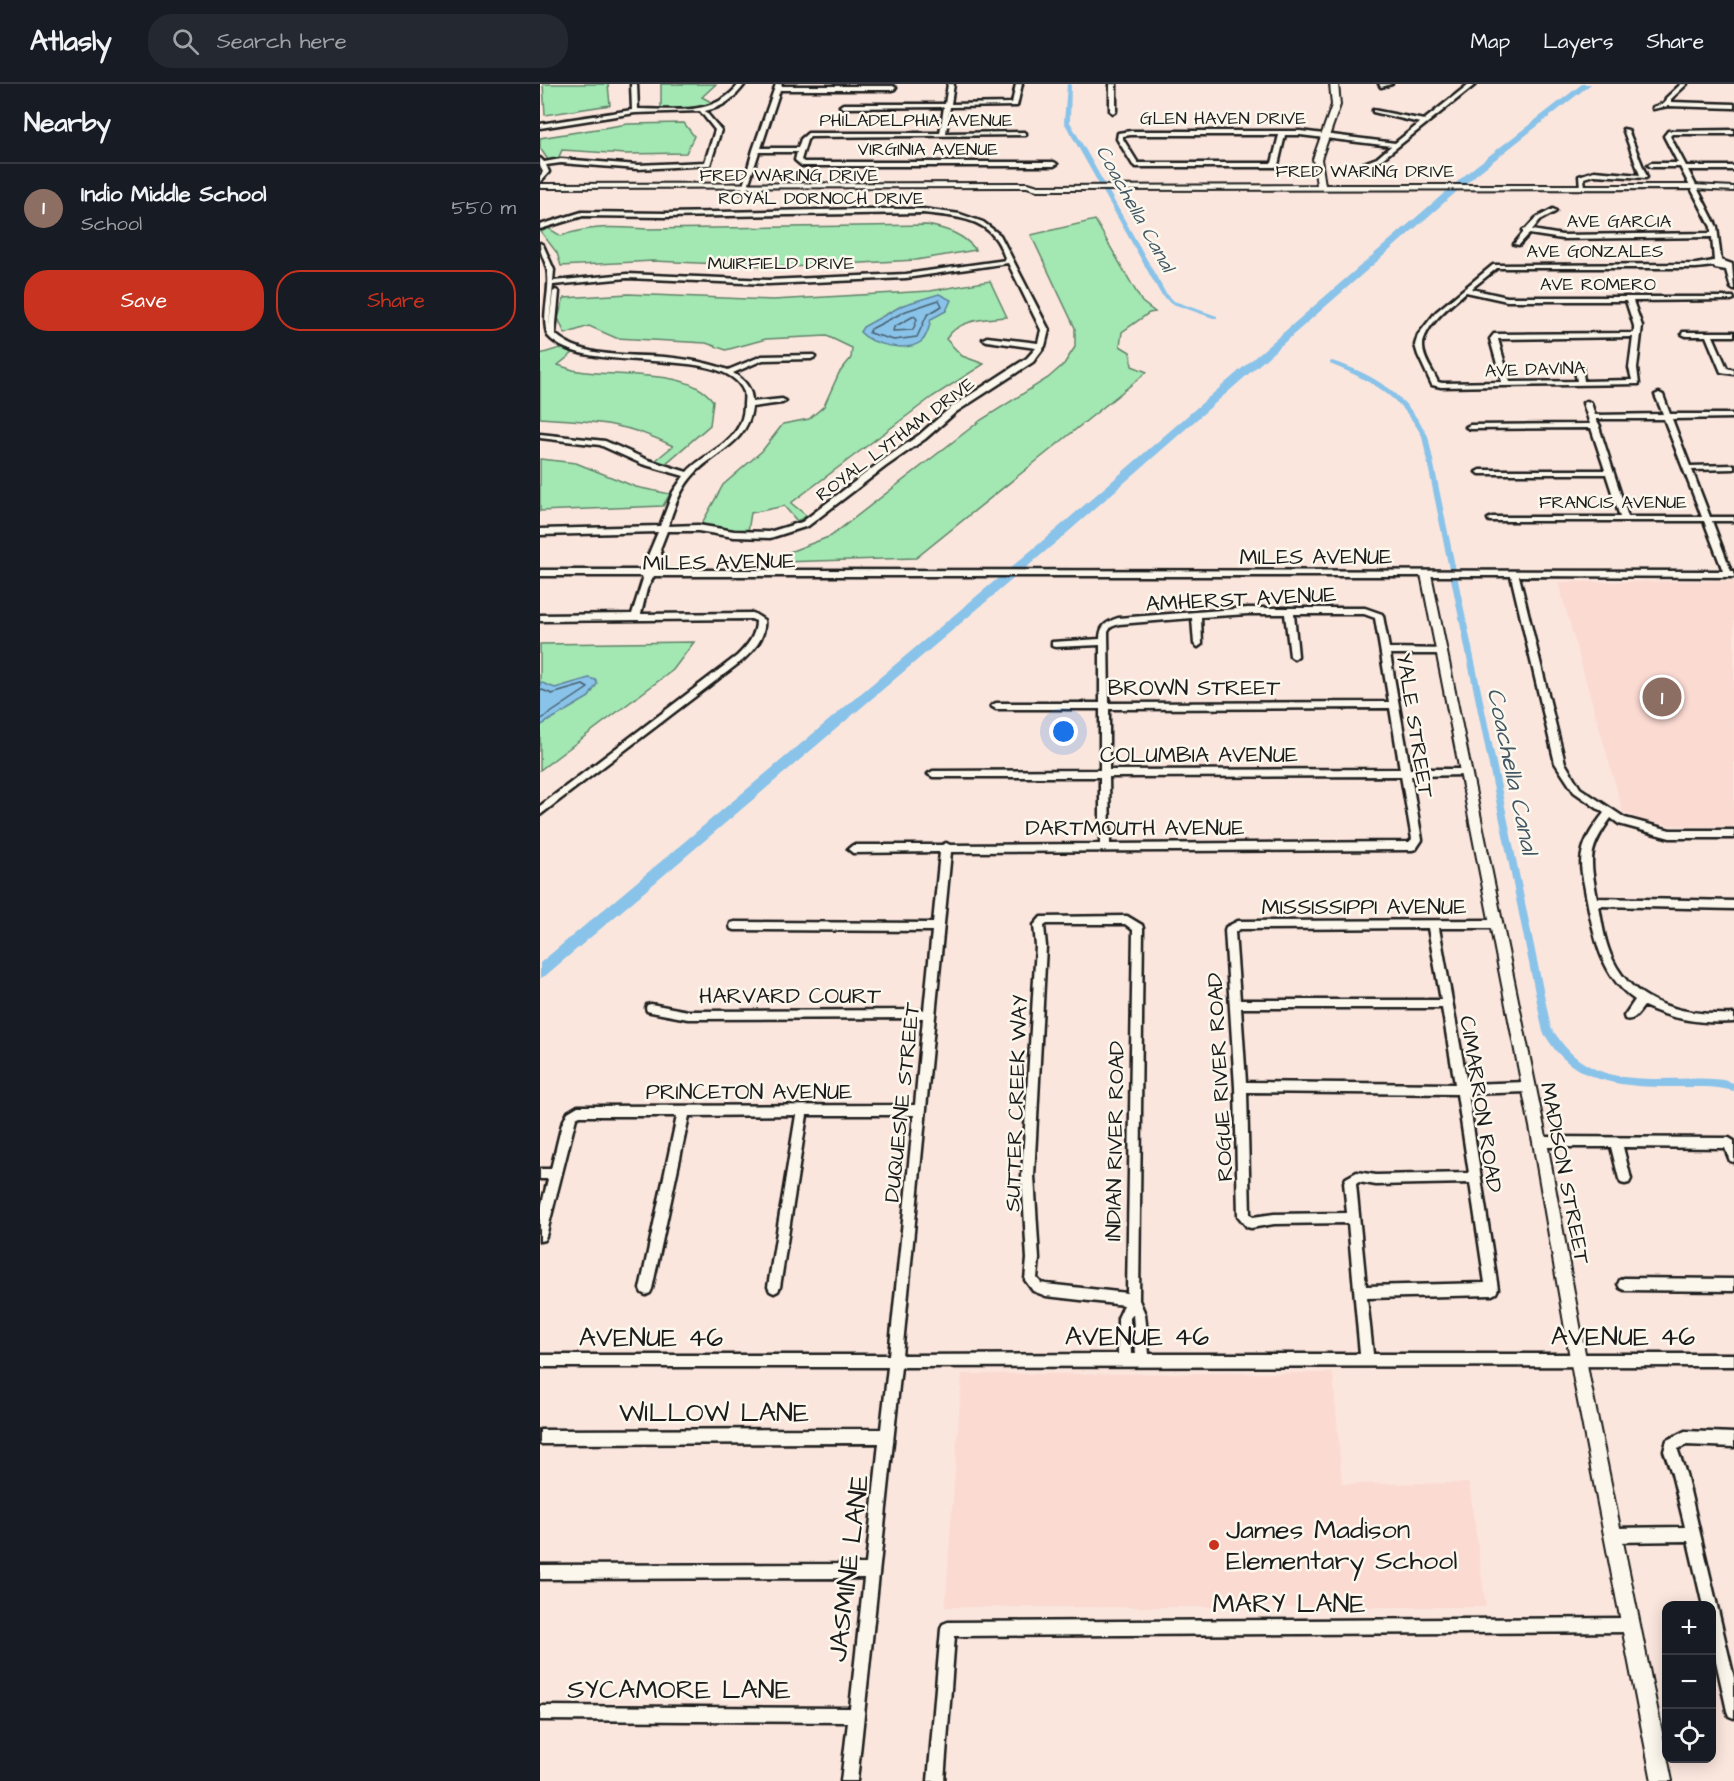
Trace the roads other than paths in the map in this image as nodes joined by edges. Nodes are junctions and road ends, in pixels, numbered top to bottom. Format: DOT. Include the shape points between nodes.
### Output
graph roads {
  1 [pos="634,84"];
  2 [pos="742,84"];
  3 [pos="951,84"];
  4 [pos="1019,84"];
  5 [pos="1113,84"];
  6 [pos="1334,84"];
  7 [pos="1389,84"];
  8 [pos="1473,84"];
  9 [pos="1684,84"];
  10 [pos="1381,85"];
  11 [pos="778,86"];
  12 [pos="893,88"];
  13 [pos="1668,104"];
  14 [pos="843,106"];
  15 [pos="947,106"];
  16 [pos="1734,106"];
  17 [pos="1655,108"];
  18 [pos="701,109"];
  19 [pos="635,111"];
  20 [pos="1113,111"];
  21 [pos="1375,111"];
  22 [pos="1423,122"];
  23 [pos="540,126"];
  24 [pos="1625,130"];
  25 [pos="1734,132"];
  26 [pos="1282,133"];
  27 [pos="1024,134"];
  28 [pos="943,135"];
  29 [pos="1325,135"];
  30 [pos="1395,146"];
  31 [pos="756,150"];
  32 [pos="800,150"];
  33 [pos="541,162"];
  34 [pos="1054,164"];
  35 [pos="1363,165"];
  36 [pos="1651,165"];
  37 [pos="1683,166"];
  38 [pos="1734,168"];
  39 [pos="540,180"];
  40 [pos="1734,184"];
  41 [pos="540,186"];
  42 [pos="1582,187"];
  43 [pos="1693,187"];
  44 [pos="1321,188"];
  45 [pos="744,189"];
  46 [pos="1734,189"];
  47 [pos="540,192"];
  48 [pos="1553,211"];
  49 [pos="540,227"];
  50 [pos="1525,231"];
  51 [pos="1713,232"];
  52 [pos="540,236"];
  53 [pos="1517,244"];
  54 [pos="540,245"];
  55 [pos="1011,261"];
  56 [pos="1726,266"];
  57 [pos="556,281"];
  58 [pos="1734,288"];
  59 [pos="1467,290"];
  60 [pos="1733,298"];
  61 [pos="1629,299"];
  62 [pos="552,333"];
  63 [pos="1686,334"];
  64 [pos="1710,334"];
  65 [pos="1734,334"];
  66 [pos="1636,335"];
  67 [pos="540,336"];
  68 [pos="987,339"];
  69 [pos="1041,346"];
  70 [pos="811,357"];
  71 [pos="1578,366"];
  72 [pos="1734,372"];
  73 [pos="727,373"];
  74 [pos="1581,383"];
  75 [pos="1507,385"];
  76 [pos="1659,395"];
  77 [pos="782,401"];
  78 [pos="1587,403"];
  79 [pos="750,405"];
  80 [pos="1592,417"];
  81 [pos="1668,417"];
  82 [pos="1734,418"];
  83 [pos="1596,426"];
  84 [pos="1470,427"];
  85 [pos="540,436"];
  86 [pos="1734,467"];
  87 [pos="1687,468"];
  88 [pos="1480,472"];
  89 [pos="1609,472"];
  90 [pos="688,475"];
  91 [pos="1492,519"];
  92 [pos="1625,519"];
  93 [pos="1707,519"];
  94 [pos="1734,519"];
  95 [pos="663,528"];
  96 [pos="540,532"];
  97 [pos="540,573"];
  98 [pos="1514,573"];
  99 [pos="1426,574"];
  100 [pos="1731,574"];
  101 [pos="649,575"];
  102 [pos="540,580"];
  103 [pos="1289,612"];
  104 [pos="1377,613"];
  105 [pos="1196,615"];
  106 [pos="540,618"];
  107 [pos="635,618"];
  108 [pos="1105,642"];
  109 [pos="1198,644"];
  110 [pos="1055,645"];
  111 [pos="1385,651"];
  112 [pos="1443,651"];
  113 [pos="1294,656"];
  114 [pos="1392,705"];
  115 [pos="996,706"];
  116 [pos="1105,707"];
  117 [pos="1403,772"];
  118 [pos="1466,772"];
  119 [pos="1105,773"];
  120 [pos="933,774"];
  121 [pos="540,811"];
  122 [pos="1609,813"];
  123 [pos="1734,834"];
  124 [pos="1416,843"];
  125 [pos="1105,846"];
  126 [pos="946,847"];
  127 [pos="853,849"];
  128 [pos="1594,902"];
  129 [pos="1734,905"];
  130 [pos="1041,923"];
  131 [pos="1496,924"];
  132 [pos="735,926"];
  133 [pos="1433,926"];
  134 [pos="938,927"];
  135 [pos="1232,927"];
  136 [pos="1642,1000"];
  137 [pos="1236,1004"];
  138 [pos="1446,1004"];
  139 [pos="651,1008"];
  140 [pos="930,1014"];
  141 [pos="1629,1016"];
  142 [pos="1734,1018"];
  143 [pos="1241,1087"];
  144 [pos="1527,1087"];
  145 [pos="1462,1089"];
  146 [pos="684,1110"];
  147 [pos="920,1110"];
  148 [pos="802,1111"];
  149 [pos="1540,1142"];
  150 [pos="1616,1142"];
  151 [pos="1734,1157"];
  152 [pos="540,1174"];
  153 [pos="556,1174"];
  154 [pos="1474,1178"];
  155 [pos="1625,1179"];
  156 [pos="1353,1218"];
  157 [pos="540,1236"];
  158 [pos="1624,1284"];
  159 [pos="1734,1285"];
  160 [pos="774,1287"];
  161 [pos="646,1289"];
  162 [pos="1361,1292"];
  163 [pos="1133,1300"];
  164 [pos="1125,1360"];
  165 [pos="1367,1360"];
  166 [pos="1578,1360"];
  167 [pos="1734,1360"];
  168 [pos="540,1361"];
  169 [pos="895,1361"];
  170 [pos="1143,1361"];
  171 [pos="887,1436"];
  172 [pos="540,1437"];
  173 [pos="1734,1440"];
  174 [pos="1693,1534"];
  175 [pos="1612,1535"];
  176 [pos="872,1571"];
  177 [pos="540,1572"];
  178 [pos="1709,1601"];
  179 [pos="1631,1625"];
  180 [pos="1716,1631"];
  181 [pos="1734,1711"];
  182 [pos="540,1713"];
  183 [pos="854,1715"];
  184 [pos="849,1781"];
  185 [pos="936,1781"];
  186 [pos="1662,1781"];
  1 -- 19 [label="street"];
  2 -- 18 [label="street" via="726,100"];
  3 -- 15 [label="street"];
  4 -- 15 [label="street" via="1015,105"];
  5 -- 20 [label="street"];
  6 -- 29 [label="main road" via="1336,102"];
  7 -- 10 [label="street"];
  8 -- 22 [label="street"];
  9 -- 13 [label="street" via="1668,99"];
  11 -- 12 [label="street"];
  11 -- 31 [label="street"];
  13 -- 16 [label="street"];
  13 -- 17 [label="street"];
  14 -- 15 [label="street"];
  15 -- 28 [label="street"];
  18 -- 19 [label="street"];
  18 -- 33 [label="street" via="718,130 708,164 638,167"];
  19 -- 23 [label="street"];
  21 -- 22 [label="street"];
  22 -- 30 [label="street"];
  24 -- 42 [label="street" via="1644,177 1589,173 1581,177"];
  25 -- 37 [label="street" via="1670,132 1667,136"];
  26 -- 26 [label="street, GLEN HAVEN DRIVE" via="1120,134 1124,150 1136,165 1275,165"];
  26 -- 29 [label="street, GLEN HAVEN DRIVE"];
  27 -- 28 [label="street, PHILADELPHIA AVENUE"];
  28 -- 32 [label="street, PHILADELPHIA AVENUE" via="808,135"];
  29 -- 30 [label="street, GLEN HAVEN DRIVE"];
  29 -- 44 [label="main road" via="1317,159"];
  30 -- 35 [label="street" via="1379,159"];
  31 -- 32 [label="street"];
  31 -- 45 [label="street"];
  32 -- 34 [label="street, VIRGINIA AVENUE" via="798,160 802,164"];
  33 -- 39 [label="street" via="546,174"];
  36 -- 37 [label="street"];
  37 -- 38 [label="street"];
  37 -- 43 [label="street"];
  40 -- 43 [label="main road, FRED WARING DRIVE"];
  41 -- 45 [label="main road, FRED WARING DRIVE"];
  42 -- 43 [label="main road, FRED WARING DRIVE"];
  42 -- 44 [label="main road, FRED WARING DRIVE"];
  43 -- 46 [label="main road, FRED WARING DRIVE"];
  43 -- 51 [label="street" via="1702,207 1700,212"];
  44 -- 45 [label="main road, FRED WARING DRIVE"];
  45 -- 47 [label="main road, FRED WARING DRIVE"];
  48 -- 50 [label="street"];
  49 -- 55 [label="street, ROYAL DORNOCH DRIVE" via="582,214 608,213 933,212 981,223 997,235"];
  50 -- 51 [label="street, AVE GARCIA" via="1562,237"];
  50 -- 53 [label="street"];
  51 -- 56 [label="street"];
  52 -- 57 [label="street" via="554,255"];
  54 -- 57 [label="street"];
  55 -- 57 [label="street, MUIRFIELD DRIVE" via="906,276 768,282 627,276"];
  55 -- 69 [label="street" via="1045,330"];
  56 -- 58 [label="street"];
  56 -- 59 [label="street, AVE GONZALES" via="1495,266"];
  57 -- 62 [label="street" via="545,320"];
  59 -- 61 [label="street, AVE ROMERO" via="1507,300"];
  59 -- 75 [label="street, AVE DAVINA" via="1422,332 1419,344 1424,362 1435,383"];
  60 -- 61 [label="street, AVE ROMERO"];
  61 -- 66 [label="street" via="1638,326"];
  62 -- 67 [label="street"];
  62 -- 73 [label="street" via="570,347 586,352 686,360"];
  63 -- 64 [label="street"];
  64 -- 65 [label="street"];
  64 -- 72 [label="street" via="1724,370"];
  66 -- 74 [label="street, AVE DAVINA" via="1636,382"];
  66 -- 75 [label="street" via="1497,336 1494,339"];
  68 -- 69 [label="street"];
  69 -- 95 [label="street, ROYAL LYTHAM DRIVE" via="1030,360 953,410 805,524 770,535"];
  70 -- 73 [label="street" via="757,359"];
  71 -- 74 [label="street"];
  73 -- 79 [label="street" via="745,388"];
  74 -- 75 [label="street, AVE DAVINA"];
  76 -- 81 [label="street"];
  77 -- 79 [label="street"];
  78 -- 80 [label="street"];
  79 -- 90 [label="street" via="736,436"];
  80 -- 81 [label="street"];
  80 -- 83 [label="street"];
  81 -- 82 [label="street"];
  81 -- 87 [label="street"];
  83 -- 84 [label="street"];
  83 -- 89 [label="street"];
  85 -- 90 [label="street" via="602,443"];
  86 -- 87 [label="street"];
  87 -- 93 [label="street"];
  88 -- 89 [label="street"];
  89 -- 92 [label="street"];
  90 -- 95 [label="street" via="667,512"];
  91 -- 92 [label="street, FRANCIS AVENUE"];
  92 -- 93 [label="street, FRANCIS AVENUE"];
  93 -- 94 [label="street, FRANCIS AVENUE"];
  93 -- 100 [label="street"];
  95 -- 96 [label="street, ROYAL LYTHAM DRIVE"];
  95 -- 101 [label="street"];
  97 -- 101 [label="street, MILES AVENUE"];
  98 -- 99 [label="street, MILES AVENUE"];
  98 -- 100 [label="street, MILES AVENUE"];
  98 -- 122 [label="street" via="1560,763 1577,790"];
  99 -- 101 [label="street, MILES AVENUE"];
  99 -- 112 [label="main road, MADISON STREET"];
  101 -- 102 [label="street, MILES AVENUE"];
  101 -- 107 [label="street"];
  103 -- 104 [label="street, AMHERST AVENUE"];
  103 -- 105 [label="street, AMHERST AVENUE"];
  103 -- 113 [label="street"];
  104 -- 111 [label="street, YALE STREET"];
  105 -- 108 [label="street, AMHERST AVENUE" via="1118,621 1108,625"];
  105 -- 109 [label="street"];
  106 -- 107 [label="street"];
  107 -- 121 [label="street" via="753,616 762,627 740,658"];
  108 -- 110 [label="street"];
  108 -- 116 [label="street"];
  111 -- 112 [label="street"];
  111 -- 114 [label="street, YALE STREET"];
  112 -- 118 [label="main road, MADISON STREET"];
  114 -- 116 [label="street, BROWN STREET"];
  114 -- 117 [label="street, YALE STREET"];
  115 -- 116 [label="street, BROWN STREET"];
  116 -- 119 [label="street"];
  117 -- 118 [label="street, COLUMBIA AVENUE"];
  117 -- 119 [label="street, COLUMBIA AVENUE"];
  117 -- 124 [label="street, YALE STREET"];
  118 -- 131 [label="main road, MADISON STREET"];
  119 -- 120 [label="street, COLUMBIA AVENUE"];
  119 -- 125 [label="street"];
  122 -- 123 [label="street" via="1670,834"];
  122 -- 128 [label="street" via="1586,851"];
  124 -- 125 [label="street, DARTMOUTH AVENUE" via="1406,847"];
  125 -- 126 [label="street, DARTMOUTH AVENUE"];
  126 -- 127 [label="street, DARTMOUTH AVENUE"];
  126 -- 134 [label="street, DUQUESNE STREET"];
  128 -- 129 [label="street"];
  128 -- 136 [label="street" via="1608,961"];
  130 -- 163 [label="street, SUTTER CREEK WAY" via="1028,1176 1031,1273 1034,1284 1046,1290"];
  130 -- 163 [label="street, INDIAN RIVER ROAD" via="1133,921 1138,928"];
  131 -- 133 [label="street, MISSISSIPPI AVENUE"];
  131 -- 144 [label="main road, MADISON STREET"];
  132 -- 134 [label="street"];
  133 -- 135 [label="street, MISSISSIPPI AVENUE"];
  133 -- 138 [label="street, CIMARRON ROAD"];
  134 -- 140 [label="street, DUQUESNE STREET"];
  135 -- 137 [label="street, ROGUE RIVER ROAD" via="1228,934"];
  136 -- 141 [label="street"];
  136 -- 142 [label="street" via="1684,1016"];
  137 -- 138 [label="street"];
  137 -- 143 [label="street, ROGUE RIVER ROAD"];
  138 -- 145 [label="street, CIMARRON ROAD"];
  139 -- 140 [label="street, HARVARD COURT" via="688,1015"];
  140 -- 147 [label="street, DUQUESNE STREET"];
  143 -- 145 [label="street"];
  143 -- 156 [label="street, ROGUE RIVER ROAD" via="1244,1216 1251,1223"];
  144 -- 145 [label="street"];
  144 -- 149 [label="main road, MADISON STREET"];
  145 -- 154 [label="street, CIMARRON ROAD"];
  146 -- 148 [label="street, PRINCETON AVENUE"];
  146 -- 153 [label="street, PRINCETON AVENUE" via="578,1110 568,1124"];
  146 -- 161 [label="street"];
  147 -- 148 [label="street, PRINCETON AVENUE"];
  147 -- 169 [label="street, DUQUESNE STREET"];
  148 -- 160 [label="street"];
  149 -- 150 [label="street"];
  149 -- 166 [label="main road, MADISON STREET"];
  150 -- 151 [label="street" via="1729,1143"];
  150 -- 155 [label="street"];
  152 -- 153 [label="street"];
  153 -- 157 [label="street"];
  154 -- 156 [label="street" via="1357,1177 1349,1186"];
  154 -- 162 [label="street, CIMARRON ROAD" via="1492,1289"];
  156 -- 162 [label="street"];
  158 -- 159 [label="street"];
  162 -- 165 [label="street"];
  163 -- 164 [label="street" via="1124,1318"];
  163 -- 170 [label="street, INDIAN RIVER ROAD" via="1139,1314"];
  164 -- 169 [label="street, AVENUE 46"];
  164 -- 170 [label="street, AVENUE 46"];
  165 -- 166 [label="street, AVENUE 46"];
  165 -- 170 [label="street, AVENUE 46"];
  166 -- 167 [label="street, AVENUE 46"];
  166 -- 175 [label="main road, MADISON STREET"];
  168 -- 169 [label="street, AVENUE 46"];
  169 -- 171 [label="street, JASMINE LANE"];
  171 -- 172 [label="street, WILLOW LANE"];
  171 -- 176 [label="street, JASMINE LANE"];
  173 -- 174 [label="street" via="1685,1438 1674,1442 1671,1451"];
  174 -- 175 [label="street"];
  174 -- 178 [label="street"];
  175 -- 179 [label="main road, MADISON STREET"];
  176 -- 177 [label="street"];
  176 -- 183 [label="street, JASMINE LANE"];
  179 -- 185 [label="street, MARY LANE" via="948,1629"];
  179 -- 186 [label="main road, MADISON STREET"];
  180 -- 181 [label="street"];
  182 -- 183 [label="street, SYCAMORE LANE"];
  183 -- 184 [label="street, JASMINE LANE"];
}
